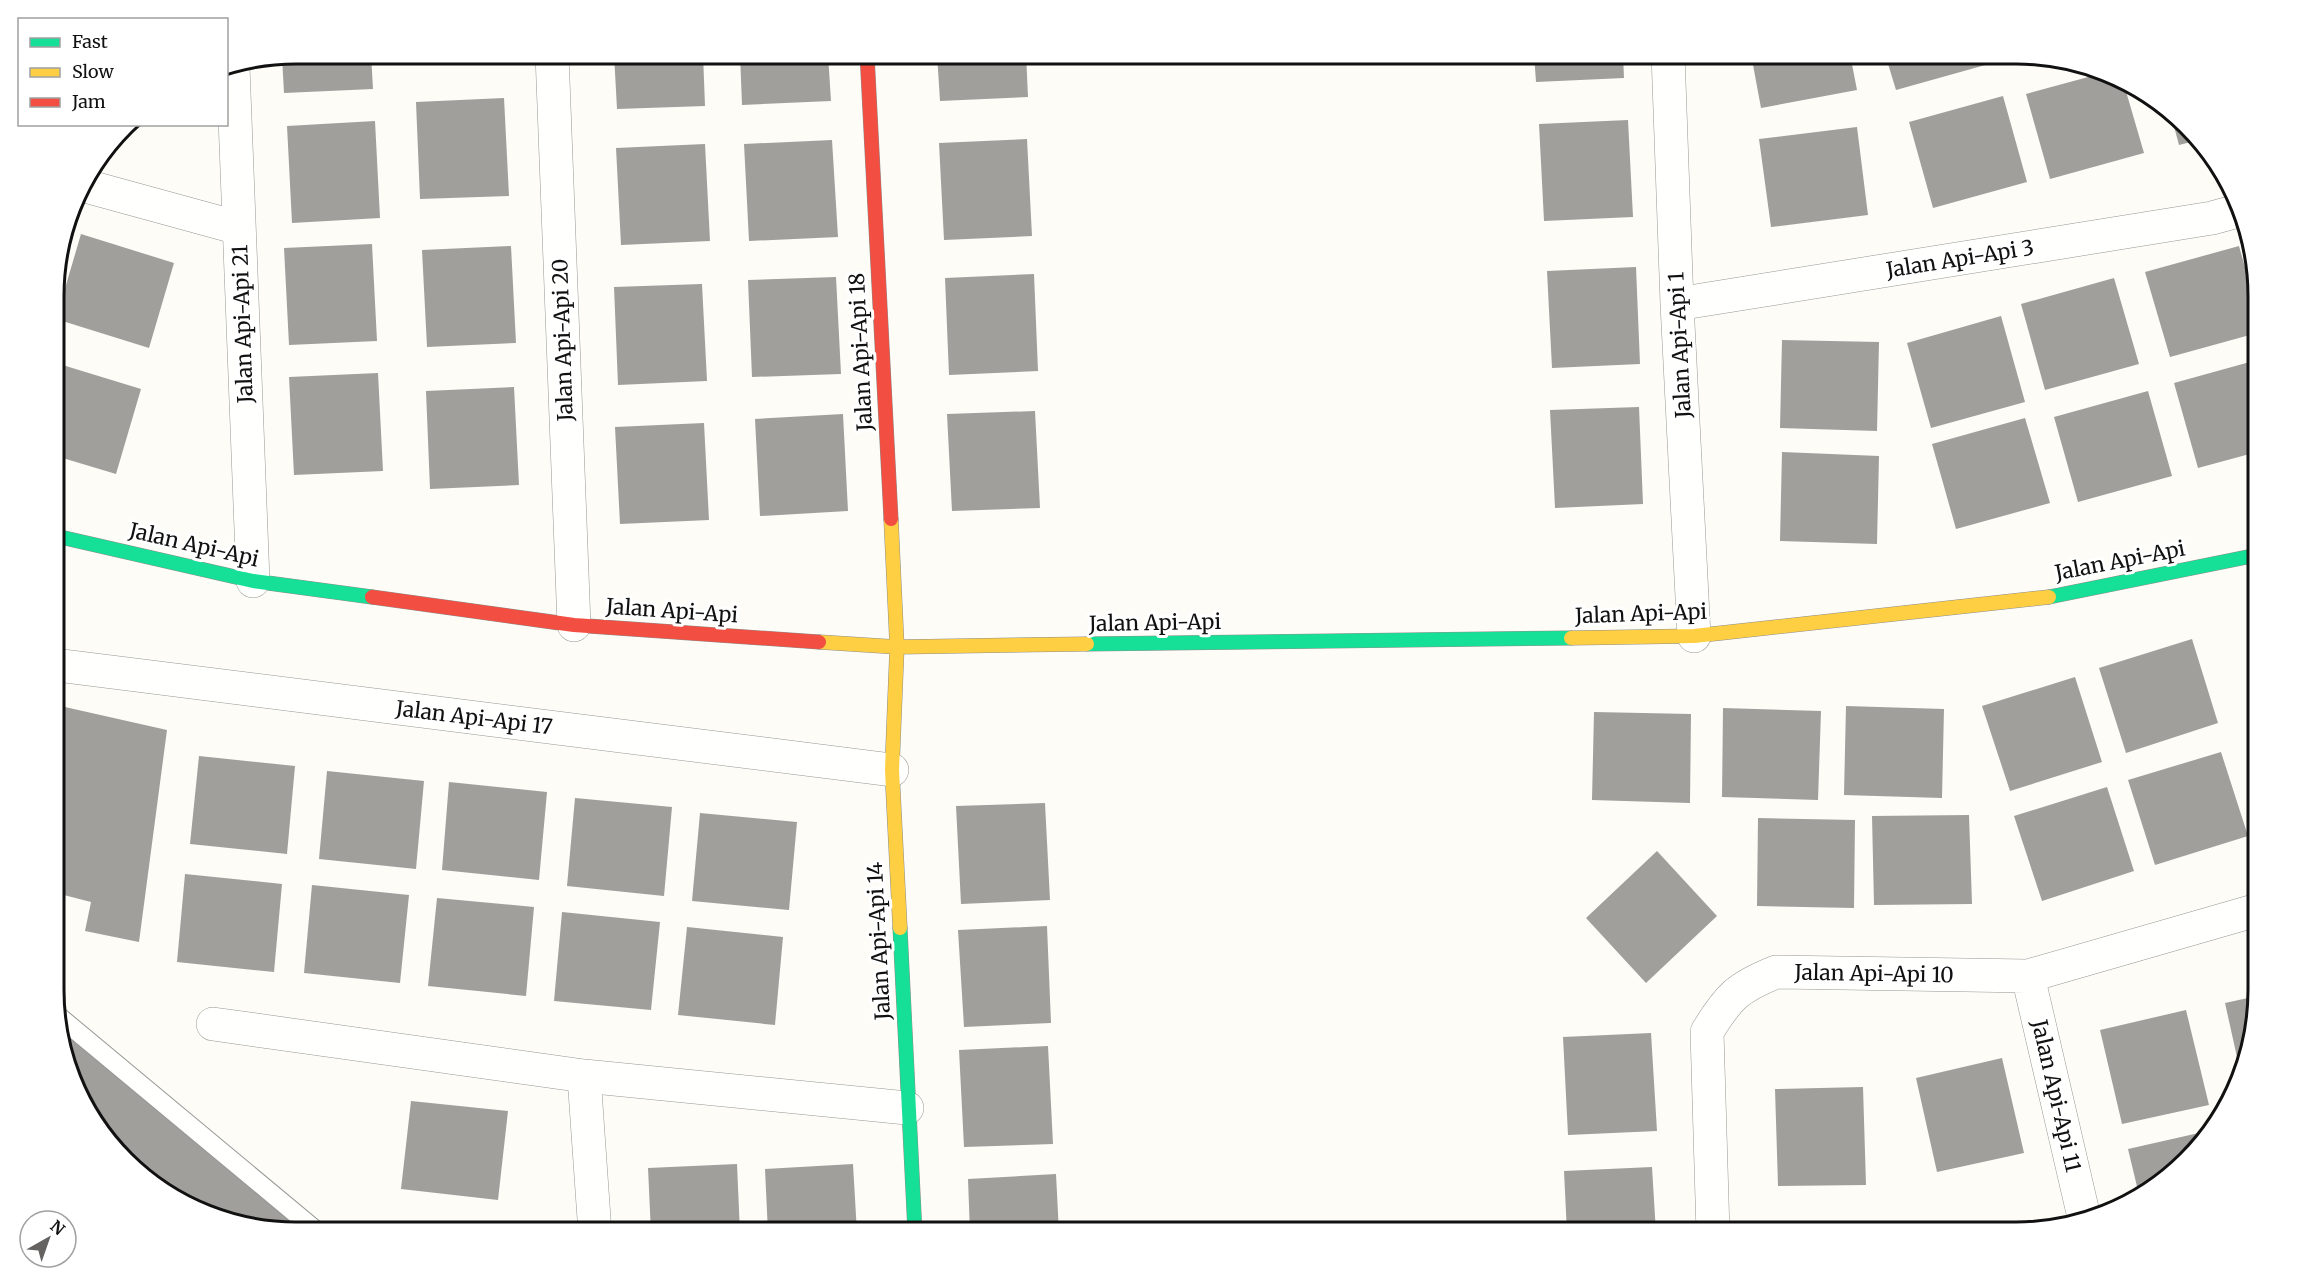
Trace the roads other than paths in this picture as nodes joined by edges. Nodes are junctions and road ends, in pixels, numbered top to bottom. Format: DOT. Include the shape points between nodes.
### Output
graph roads {
  1 [pos="552,64"];
  2 [pos="868,64"];
  3 [pos="1668,64"];
  4 [pos="233,73"];
  5 [pos="92,188"];
  6 [pos="2232,213"];
  7 [pos="239,228"];
  8 [pos="1677,304"];
  9 [pos="64,538"];
  10 [pos="2248,557"];
  11 [pos="253,581"];
  12 [pos="574,625"];
  13 [pos="1694,636"];
  14 [pos="897,648"];
  15 [pos="64,666"];
  16 [pos="892,770"];
  17 [pos="2248,913"];
  18 [pos="2028,976"];
  19 [pos="66,1023"];
  20 [pos="213,1024"];
  21 [pos="584,1076"];
  22 [pos="907,1108"];
  23 [pos="2083,1212"];
  24 [pos="306,1222"];
  25 [pos="594,1222"];
  26 [pos="914,1222"];
  27 [pos="1713,1222"];
  1 -- 12 [label="street, Jalan Api-Api 20"];
  2 -- 14 [label="street, Jalan Api-Api 18"];
  3 -- 8 [label="street, Jalan Api-Api 1"];
  4 -- 7 [label="street, Jalan Api-Api 21"];
  5 -- 7 [label="street"];
  6 -- 8 [label="street, Jalan Api-Api 3"];
  7 -- 11 [label="street, Jalan Api-Api 21"];
  8 -- 13 [label="street, Jalan Api-Api 1"];
  9 -- 11 [label="street, Jalan Api-Api"];
  10 -- 13 [label="street, Jalan Api-Api" via="2032,600"];
  11 -- 12 [label="street, Jalan Api-Api"];
  12 -- 14 [label="street, Jalan Api-Api"];
  13 -- 14 [label="street, Jalan Api-Api"];
  14 -- 16 [label="street, Jalan Api-Api 14"];
  15 -- 16 [label="street, Jalan Api-Api 17"];
  16 -- 22 [label="street, Jalan Api-Api 14"];
  17 -- 18 [label="street, Jalan Api-Api 10"];
  18 -- 23 [label="street, Jalan Api-Api 11"];
  18 -- 27 [label="street, Jalan Api-Api 10" via="1776,972 1748,983 1724,1004 1707,1032"];
  19 -- 24 [label="lane"];
  20 -- 21 [label="street"];
  21 -- 22 [label="street"];
  21 -- 25 [label="street"];
  22 -- 26 [label="street, Jalan Api-Api 14"];
}
